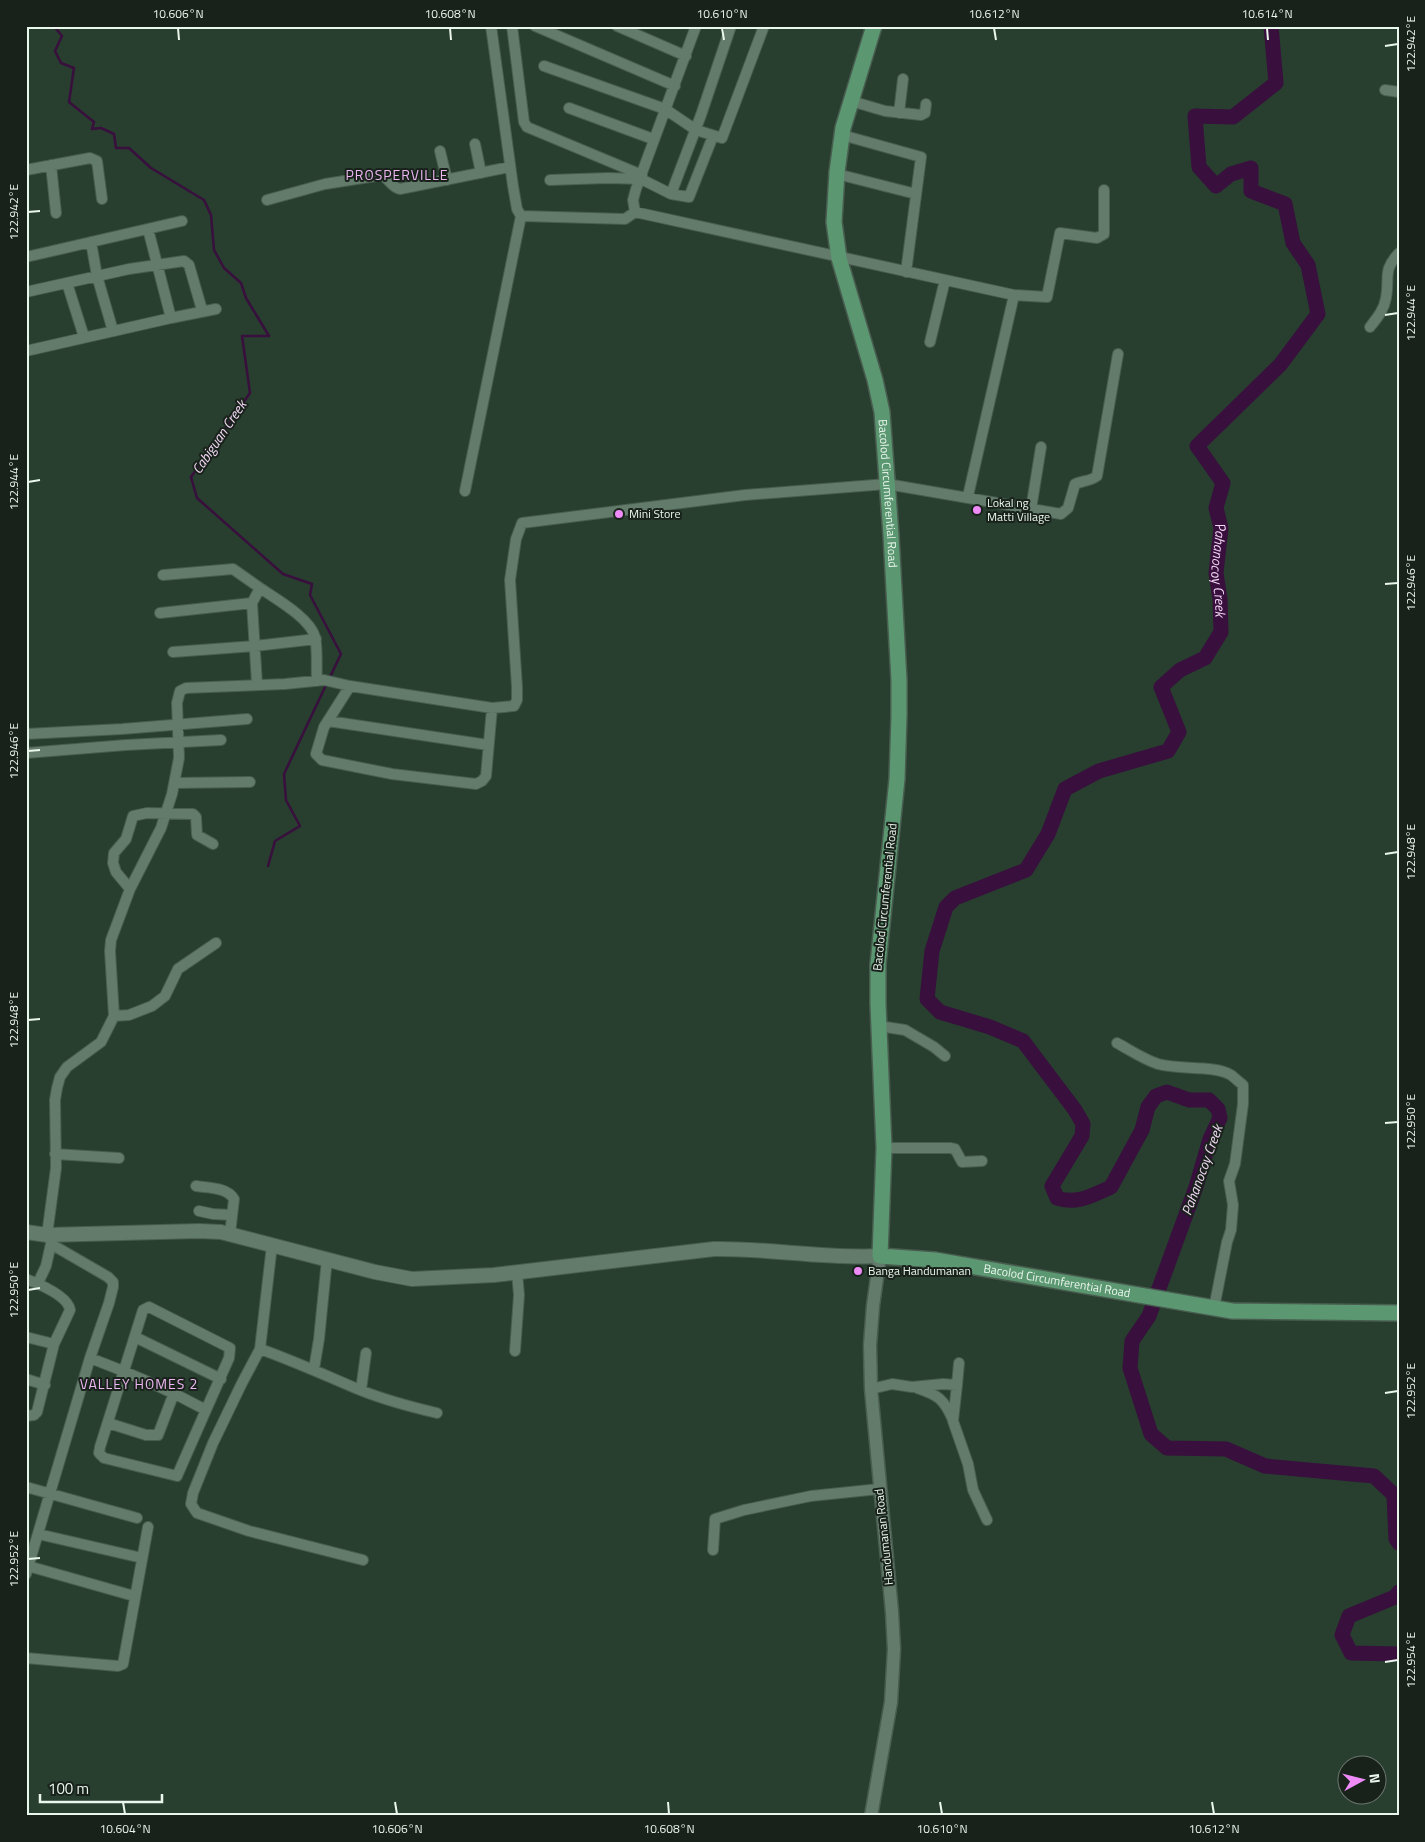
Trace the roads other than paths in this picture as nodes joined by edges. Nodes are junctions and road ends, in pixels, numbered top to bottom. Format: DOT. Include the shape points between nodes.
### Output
graph roads {
  1 [pos="491,26"];
  2 [pos="512,26"];
  3 [pos="617,26"];
  4 [pos="696,26"];
  5 [pos="731,26"];
  6 [pos="764,26"];
  7 [pos="874,26"];
  8 [pos="541,27"];
  9 [pos="686,56"];
  10 [pos="544,66"];
  11 [pos="903,79"];
  12 [pos="675,86"];
  13 [pos="1385,90"];
  14 [pos="1399,92"];
  15 [pos="851,101"];
  16 [pos="926,104"];
  17 [pos="569,108"];
  18 [pos="665,110"];
  19 [pos="899,113"];
  20 [pos="696,130"];
  21 [pos="842,135"];
  22 [pos="713,136"];
  23 [pos="653,140"];
  24 [pos="475,144"];
  25 [pos="440,152"];
  26 [pos="613,162"];
  27 [pos="51,165"];
  28 [pos="510,167"];
  29 [pos="26,170"];
  30 [pos="481,173"];
  31 [pos="837,174"];
  32 [pos="641,177"];
  33 [pos="608,178"];
  34 [pos="447,180"];
  35 [pos="550,180"];
  36 [pos="1104,190"];
  37 [pos="671,194"];
  38 [pos="916,194"];
  39 [pos="102,200"];
  40 [pos="268,200"];
  41 [pos="635,212"];
  42 [pos="56,213"];
  43 [pos="521,216"];
  44 [pos="182,221"];
  45 [pos="148,229"];
  46 [pos="91,242"];
  47 [pos="1399,253"];
  48 [pos="26,257"];
  49 [pos="838,258"];
  50 [pos="156,265"];
  51 [pos="906,272"];
  52 [pos="97,276"];
  53 [pos="945,280"];
  54 [pos="67,283"];
  55 [pos="26,292"];
  56 [pos="1014,295"];
  57 [pos="216,309"];
  58 [pos="202,310"];
  59 [pos="171,318"];
  60 [pos="1370,327"];
  61 [pos="113,331"];
  62 [pos="84,337"];
  63 [pos="930,342"];
  64 [pos="26,351"];
  65 [pos="1118,354"];
  66 [pos="1041,447"];
  67 [pos="886,484"];
  68 [pos="464,491"];
  69 [pos="968,496"];
  70 [pos="1031,509"];
  71 [pos="164,575"];
  72 [pos="260,588"];
  73 [pos="252,603"];
  74 [pos="160,613"];
  75 [pos="316,639"];
  76 [pos="255,646"];
  77 [pos="173,652"];
  78 [pos="320,680"];
  79 [pos="257,684"];
  80 [pos="350,686"];
  81 [pos="492,708"];
  82 [pos="247,719"];
  83 [pos="328,721"];
  84 [pos="178,724"];
  85 [pos="26,734"];
  86 [pos="221,740"];
  87 [pos="179,743"];
  88 [pos="488,745"];
  89 [pos="26,753"];
  90 [pos="250,782"];
  91 [pos="175,783"];
  92 [pos="166,813"];
  93 [pos="212,844"];
  94 [pos="130,889"];
  95 [pos="216,943"];
  96 [pos="114,1016"];
  97 [pos="879,1026"];
  98 [pos="1117,1043"];
  99 [pos="945,1056"];
  100 [pos="884,1148"];
  101 [pos="55,1154"];
  102 [pos="118,1158"];
  103 [pos="982,1161"];
  104 [pos="196,1186"];
  105 [pos="200,1211"];
  106 [pos="232,1215"];
  107 [pos="26,1232"];
  108 [pos="230,1234"];
  109 [pos="50,1238"];
  110 [pos="272,1245"];
  111 [pos="880,1256"];
  112 [pos="326,1259"];
  113 [pos="517,1273"];
  114 [pos="26,1279"];
  115 [pos="38,1283"];
  116 [pos="1214,1308"];
  117 [pos="1399,1313"];
  118 [pos="26,1337"];
  119 [pos="135,1337"];
  120 [pos="54,1344"];
  121 [pos="260,1349"];
  122 [pos="515,1351"];
  123 [pos="366,1352"];
  124 [pos="90,1358"];
  125 [pos="959,1363"];
  126 [pos="124,1370"];
  127 [pos="314,1370"];
  128 [pos="26,1379"];
  129 [pos="220,1379"];
  130 [pos="45,1384"];
  131 [pos="957,1385"];
  132 [pos="912,1387"];
  133 [pos="871,1389"];
  134 [pos="361,1390"];
  135 [pos="174,1393"];
  136 [pos="206,1410"];
  137 [pos="437,1413"];
  138 [pos="26,1416"];
  139 [pos="953,1421"];
  140 [pos="108,1423"];
  141 [pos="26,1487"];
  142 [pos="879,1489"];
  143 [pos="50,1493"];
  144 [pos="137,1518"];
  145 [pos="987,1520"];
  146 [pos="148,1527"];
  147 [pos="38,1534"];
  148 [pos="713,1550"];
  149 [pos="142,1558"];
  150 [pos="363,1560"];
  151 [pos="27,1570"];
  152 [pos="134,1596"];
  153 [pos="26,1658"];
  154 [pos="872,1816"];
  1 -- 28 [label="street"];
  2 -- 26 [label="street" via="527,127"];
  3 -- 9 [label="street"];
  4 -- 9 [label="street"];
  5 -- 20 [label="street"];
  6 -- 22 [label="street" via="723,137"];
  7 -- 15 [label="main road, Bacolod Circumferential Road"];
  8 -- 12 [label="street"];
  9 -- 12 [label="street"];
  10 -- 18 [label="street"];
  11 -- 19 [label="street"];
  12 -- 18 [label="street"];
  13 -- 14 [label="street"];
  15 -- 19 [label="street"];
  15 -- 21 [label="main road, Bacolod Circumferential Road"];
  16 -- 19 [label="street" via="925,113 921,115"];
  17 -- 23 [label="street"];
  18 -- 20 [label="street"];
  18 -- 23 [label="street"];
  20 -- 22 [label="street"];
  20 -- 37 [label="street"];
  21 -- 31 [label="main road, Bacolod Circumferential Road"];
  21 -- 38 [label="street" via="921,157"];
  22 -- 37 [label="street" via="690,195"];
  23 -- 32 [label="street"];
  24 -- 30 [label="street"];
  25 -- 34 [label="street"];
  26 -- 32 [label="street"];
  26 -- 33 [label="street"];
  27 -- 29 [label="street"];
  27 -- 39 [label="street" via="90,158 97,162"];
  27 -- 42 [label="street"];
  28 -- 30 [label="street"];
  28 -- 43 [label="street"];
  30 -- 34 [label="street"];
  31 -- 38 [label="street"];
  31 -- 49 [label="main road, Bacolod Circumferential Road" via="834,222"];
  32 -- 33 [label="street"];
  32 -- 37 [label="street"];
  32 -- 41 [label="street" via="634,200"];
  33 -- 35 [label="street"];
  34 -- 40 [label="street" via="400,189 382,175 324,184"];
  36 -- 56 [label="street" via="1104,234 1097,238 1060,233 1047,297"];
  38 -- 51 [label="street"];
  41 -- 43 [label="street" via="625,219"];
  41 -- 49 [label="street"];
  43 -- 68 [label="street"];
  44 -- 45 [label="street"];
  45 -- 46 [label="street"];
  45 -- 50 [label="street"];
  46 -- 48 [label="street"];
  46 -- 52 [label="street"];
  47 -- 60 [label="street" via="1388,269 1383,309"];
  49 -- 51 [label="street"];
  49 -- 67 [label="main road, Bacolod Circumferential Road" via="882,412"];
  50 -- 52 [label="street"];
  50 -- 58 [label="street" via="180,260 187,263"];
  50 -- 59 [label="street"];
  51 -- 53 [label="street"];
  52 -- 54 [label="street"];
  52 -- 61 [label="street"];
  53 -- 56 [label="street"];
  53 -- 63 [label="street"];
  54 -- 55 [label="street"];
  54 -- 62 [label="street"];
  56 -- 69 [label="street"];
  57 -- 58 [label="street"];
  58 -- 59 [label="street"];
  59 -- 61 [label="street"];
  61 -- 62 [label="street"];
  62 -- 64 [label="street"];
  65 -- 70 [label="street" via="1098,476 1075,484 1068,508 1061,514"];
  66 -- 70 [label="street"];
  67 -- 69 [label="street"];
  67 -- 81 [label="street" via="745,495 522,524 516,539 510,580 517,700 514,706"];
  67 -- 97 [label="main road, Bacolod Circumferential Road" via="899,716 897,779 878,964"];
  69 -- 70 [label="street"];
  71 -- 72 [label="street" via="233,569"];
  72 -- 73 [label="street"];
  72 -- 75 [label="street" via="312,628"];
  73 -- 74 [label="street"];
  73 -- 76 [label="street"];
  75 -- 76 [label="street"];
  75 -- 78 [label="street"];
  76 -- 77 [label="street"];
  76 -- 79 [label="street"];
  78 -- 79 [label="street"];
  78 -- 80 [label="street"];
  79 -- 84 [label="street" via="183,689 178,694"];
  80 -- 81 [label="street"];
  80 -- 83 [label="street"];
  81 -- 88 [label="street"];
  82 -- 84 [label="street"];
  83 -- 88 [label="street"];
  83 -- 88 [label="street" via="316,748 316,754 322,760 392,774 476,784 486,776"];
  84 -- 85 [label="street"];
  84 -- 87 [label="street"];
  86 -- 87 [label="street"];
  87 -- 89 [label="street"];
  87 -- 91 [label="street"];
  90 -- 91 [label="street"];
  91 -- 92 [label="street"];
  92 -- 93 [label="street" via="196,815 197,835"];
  92 -- 94 [label="street"];
  92 -- 94 [label="street" via="133,816 126,839 114,853 116,872"];
  94 -- 96 [label="street" via="111,940"];
  95 -- 96 [label="street" via="178,969 165,996 152,1006 129,1015"];
  96 -- 101 [label="street" via="101,1042 67,1067 60,1077 55,1100"];
  97 -- 99 [label="street" via="905,1030"];
  97 -- 100 [label="main road, Bacolod Circumferential Road"];
  98 -- 116 [label="street" via="1158,1064 1230,1074 1243,1086 1236,1156 1229,1181 1233,1205 1231,1230"];
  100 -- 103 [label="street" via="950,1148 962,1162"];
  100 -- 111 [label="main road, Bacolod Circumferential Road"];
  101 -- 102 [label="street"];
  101 -- 109 [label="street"];
  104 -- 106 [label="street" via="232,1195"];
  105 -- 106 [label="street"];
  106 -- 108 [label="street"];
  107 -- 109 [label="main road"];
  108 -- 109 [label="main road" via="199,1231"];
  108 -- 110 [label="main road"];
  109 -- 115 [label="street" via="46,1266"];
  109 -- 124 [label="street" via="113,1282"];
  110 -- 112 [label="main road"];
  110 -- 121 [label="street"];
  111 -- 113 [label="main road" via="714,1249"];
  111 -- 116 [label="main road, Bacolod Circumferential Road" via="935,1260"];
  111 -- 133 [label="street, Handumanan Road" via="872,1312"];
  112 -- 113 [label="main road" via="394,1277 418,1279"];
  112 -- 127 [label="street"];
  113 -- 122 [label="street" via="519,1295"];
  114 -- 115 [label="street"];
  115 -- 120 [label="street" via="69,1304 70,1310"];
  116 -- 117 [label="main road, Bacolod Circumferential Road" via="1259,1312"];
  118 -- 120 [label="street"];
  119 -- 126 [label="street"];
  119 -- 129 [label="street"];
  119 -- 129 [label="street" via="143,1310 149,1308 230,1348 230,1358"];
  120 -- 130 [label="street"];
  121 -- 127 [label="street"];
  121 -- 150 [label="street" via="213,1443 193,1493 193,1509 249,1531"];
  123 -- 134 [label="street"];
  124 -- 126 [label="street"];
  124 -- 143 [label="street"];
  125 -- 131 [label="street"];
  126 -- 135 [label="street"];
  126 -- 140 [label="street"];
  127 -- 134 [label="street"];
  128 -- 130 [label="street"];
  129 -- 136 [label="street"];
  130 -- 138 [label="street" via="36,1412"];
  131 -- 132 [label="street"];
  131 -- 139 [label="street"];
  132 -- 133 [label="street" via="892,1384"];
  132 -- 139 [label="street" via="933,1393 943,1402"];
  133 -- 142 [label="street, Handumanan Road"];
  134 -- 137 [label="street"];
  135 -- 136 [label="street"];
  135 -- 140 [label="street" via="158,1435 146,1435"];
  136 -- 140 [label="street" via="177,1476 104,1458 99,1453"];
  139 -- 145 [label="street" via="973,1490"];
  141 -- 143 [label="street"];
  142 -- 148 [label="street" via="811,1496 716,1519"];
  142 -- 154 [label="street, Handumanan Road" via="892,1612 894,1667"];
  143 -- 144 [label="street"];
  143 -- 147 [label="street"];
  146 -- 149 [label="street"];
  147 -- 149 [label="street"];
  147 -- 151 [label="street"];
  149 -- 152 [label="street"];
  151 -- 152 [label="street"];
  152 -- 153 [label="street" via="122,1665"];
}
